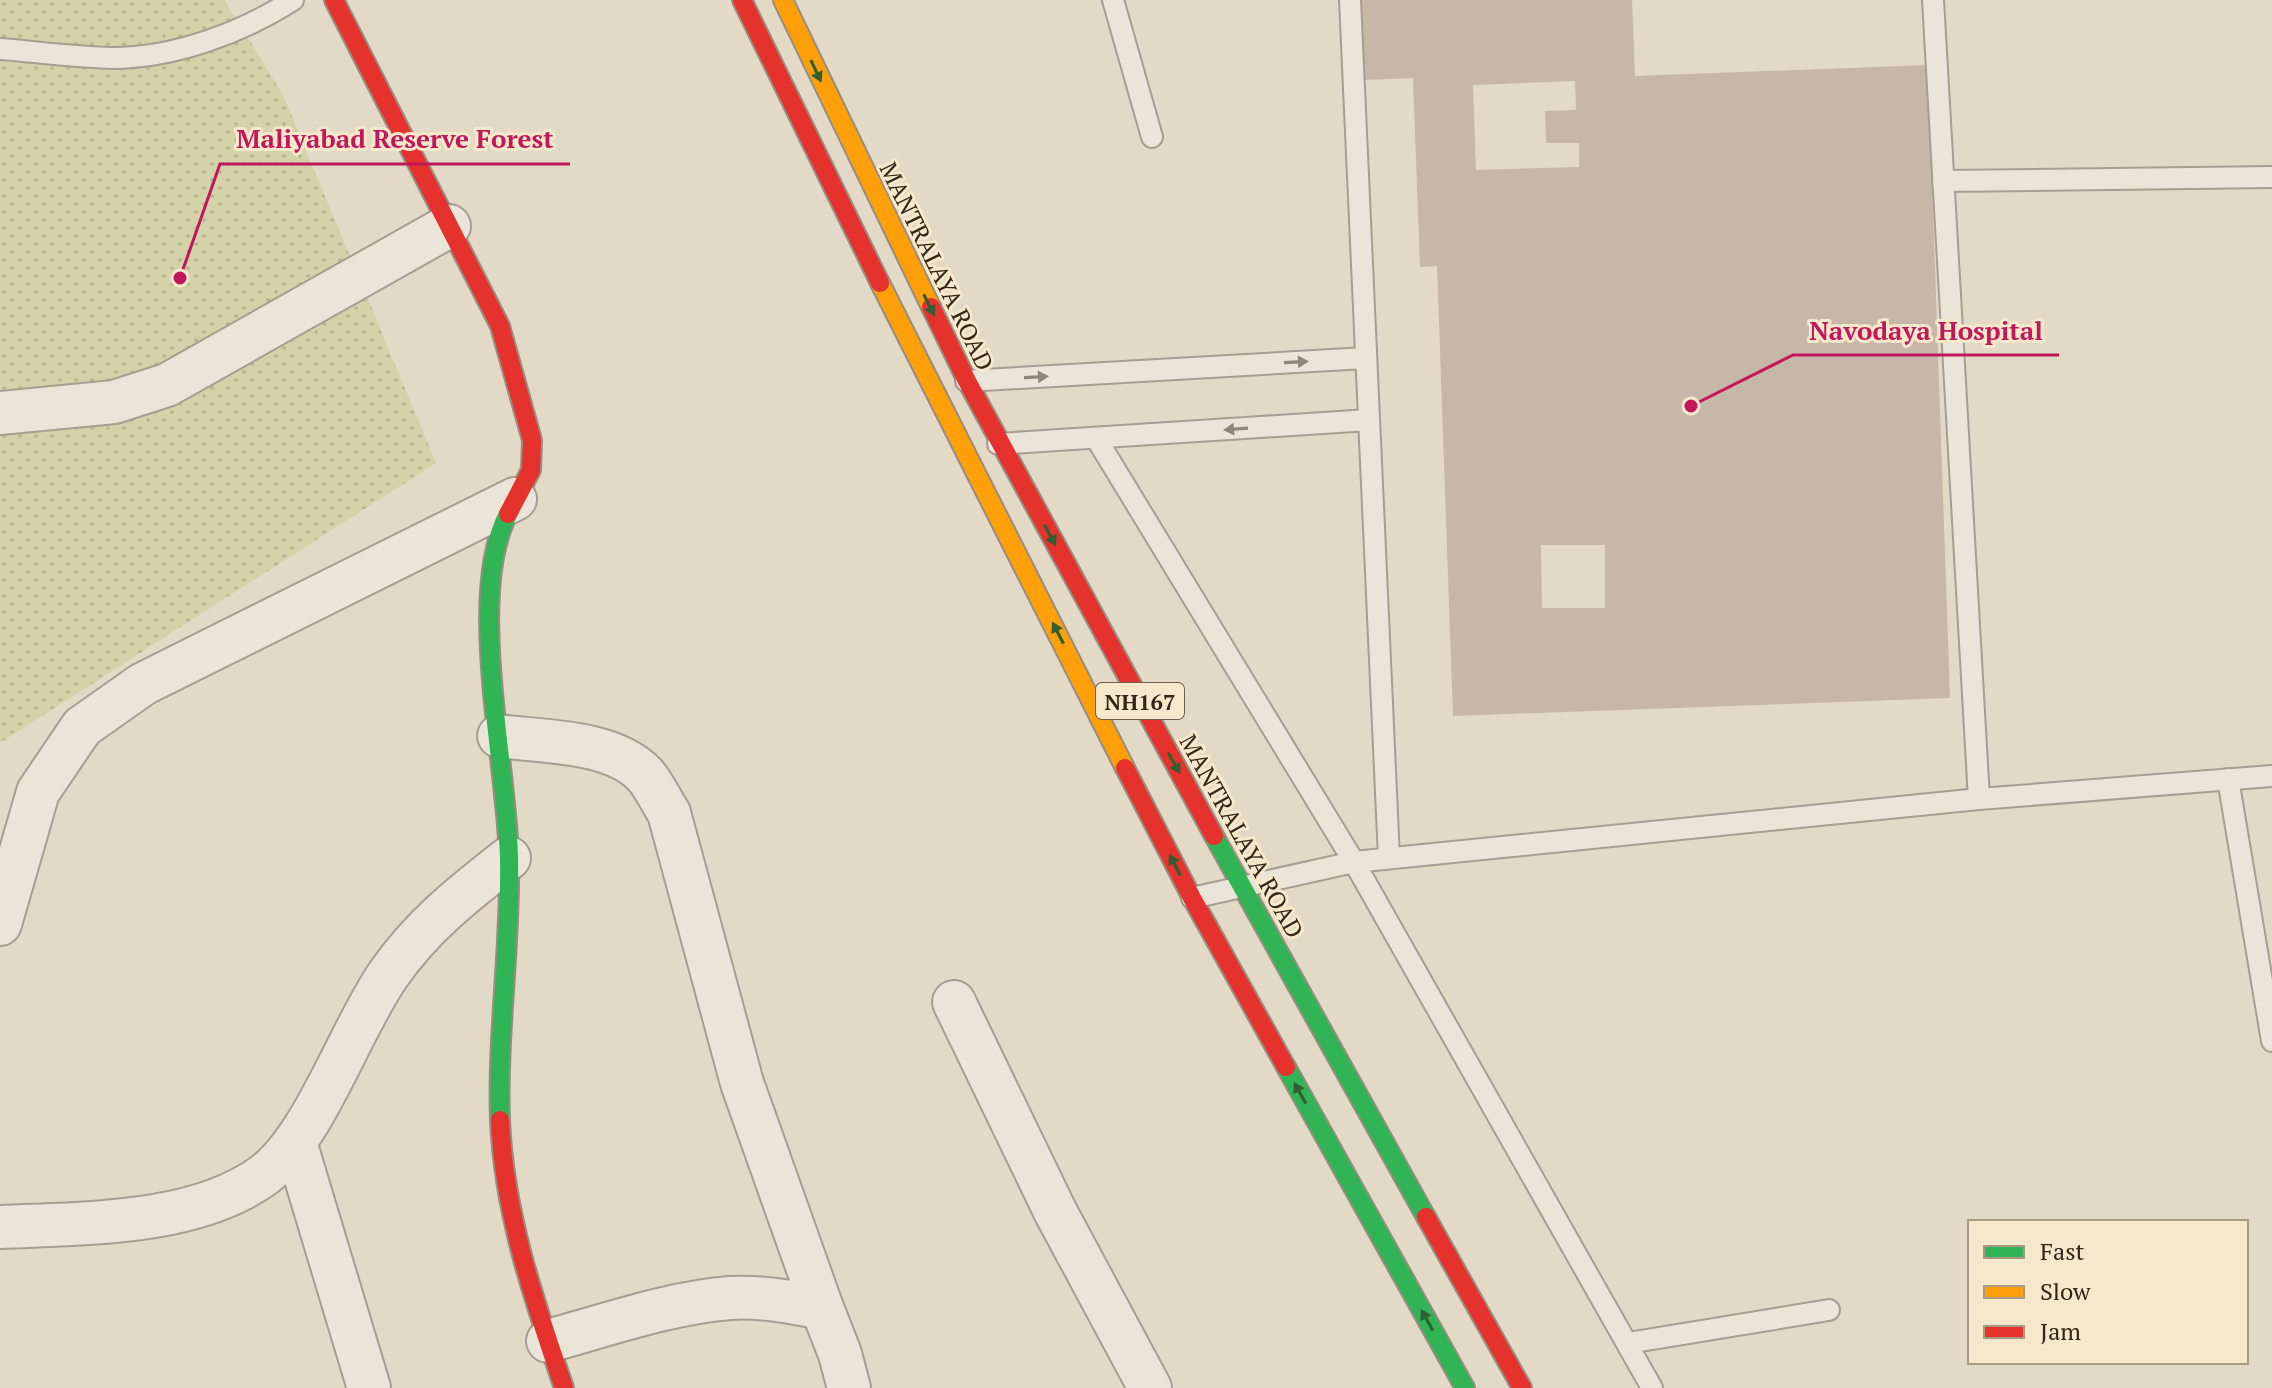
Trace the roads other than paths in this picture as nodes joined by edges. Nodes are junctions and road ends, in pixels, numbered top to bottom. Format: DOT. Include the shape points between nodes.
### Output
graph roads {
  1 [pos="293,0"];
  2 [pos="334,0"];
  3 [pos="742,0"];
  4 [pos="783,0"];
  5 [pos="1113,0"];
  6 [pos="1350,0"];
  7 [pos="1933,0"];
  8 [pos="0,49"];
  9 [pos="1152,137"];
  10 [pos="2272,177"];
  11 [pos="1943,181"];
  12 [pos="449,226"];
  13 [pos="1366,358"];
  14 [pos="967,381"];
  15 [pos="930,382"];
  16 [pos="0,413"];
  17 [pos="1369,420"];
  18 [pos="1096,438"];
  19 [pos="1001,444"];
  20 [pos="960,446"];
  21 [pos="515,499"];
  22 [pos="499,736"];
  23 [pos="2272,776"];
  24 [pos="2228,779"];
  25 [pos="1979,799"];
  26 [pos="509,858"];
  27 [pos="1389,858"];
  28 [pos="1354,862"];
  29 [pos="1242,885"];
  30 [pos="1192,898"];
  31 [pos="0,924"];
  32 [pos="954,1002"];
  33 [pos="2272,1041"];
  34 [pos="295,1142"];
  35 [pos="0,1227"];
  36 [pos="822,1308"];
  37 [pos="1829,1310"];
  38 [pos="548,1341"];
  39 [pos="1628,1343"];
  40 [pos="369,1388"];
  41 [pos="564,1388"];
  42 [pos="849,1388"];
  43 [pos="1150,1388"];
  44 [pos="1465,1388"];
  45 [pos="1522,1388"];
  46 [pos="1652,1388"];
  1 -- 8 [label="lane" via="258,22 160,53 113,58"];
  2 -- 12 [label="main road"];
  3 -- 15 [label="main road, NH167"];
  4 -- 14 [label="main road, MANTRALAYA ROAD / NH167, one-way"];
  5 -- 9 [label="lane"];
  6 -- 13 [label="lane"];
  7 -- 11 [label="lane"];
  10 -- 11 [label="lane"];
  11 -- 25 [label="lane"];
  12 -- 16 [label="street" via="167,385 114,402"];
  12 -- 21 [label="main road" via="500,326 525,406 531,470"];
  14 -- 13 [label="lane, one-way"];
  13 -- 17 [label="lane"];
  14 -- 15 [label="lane"];
  14 -- 19 [label="main road, MANTRALAYA ROAD / NH167"];
  15 -- 20 [label="main road, NH167"];
  17 -- 18 [label="lane, one-way"];
  17 -- 27 [label="lane"];
  18 -- 19 [label="lane"];
  18 -- 28 [label="lane"];
  19 -- 20 [label="lane"];
  19 -- 29 [label="main road, MANTRALAYA ROAD / NH167, one-way"];
  30 -- 20 [label="main road, NH167, one-way"];
  21 -- 22 [label="main road" via="497,535 490,572"];
  21 -- 31 [label="street" via="143,684 82,727 38,792"];
  22 -- 26 [label="main road"];
  22 -- 36 [label="street" via="620,758 645,775 669,813 742,1083"];
  23 -- 24 [label="lane"];
  24 -- 25 [label="lane"];
  24 -- 33 [label="lane"];
  25 -- 27 [label="lane"];
  26 -- 34 [label="street" via="434,917 387,975"];
  26 -- 38 [label="main road" via="499,1093 502,1171 527,1279"];
  27 -- 28 [label="lane"];
  28 -- 29 [label="lane"];
  28 -- 39 [label="lane"];
  29 -- 30 [label="lane"];
  29 -- 45 [label="main road, MANTRALAYA ROAD / NH167"];
  44 -- 30 [label="main road, NH167, one-way"];
  32 -- 43 [label="street" via="1055,1211"];
  34 -- 35 [label="street" via="264,1175 152,1219"];
  34 -- 40 [label="street"];
  36 -- 38 [label="street" via="730,1298 664,1309"];
  36 -- 42 [label="street"];
  37 -- 39 [label="lane"];
  38 -- 41 [label="main road"];
  39 -- 46 [label="lane"];
}
